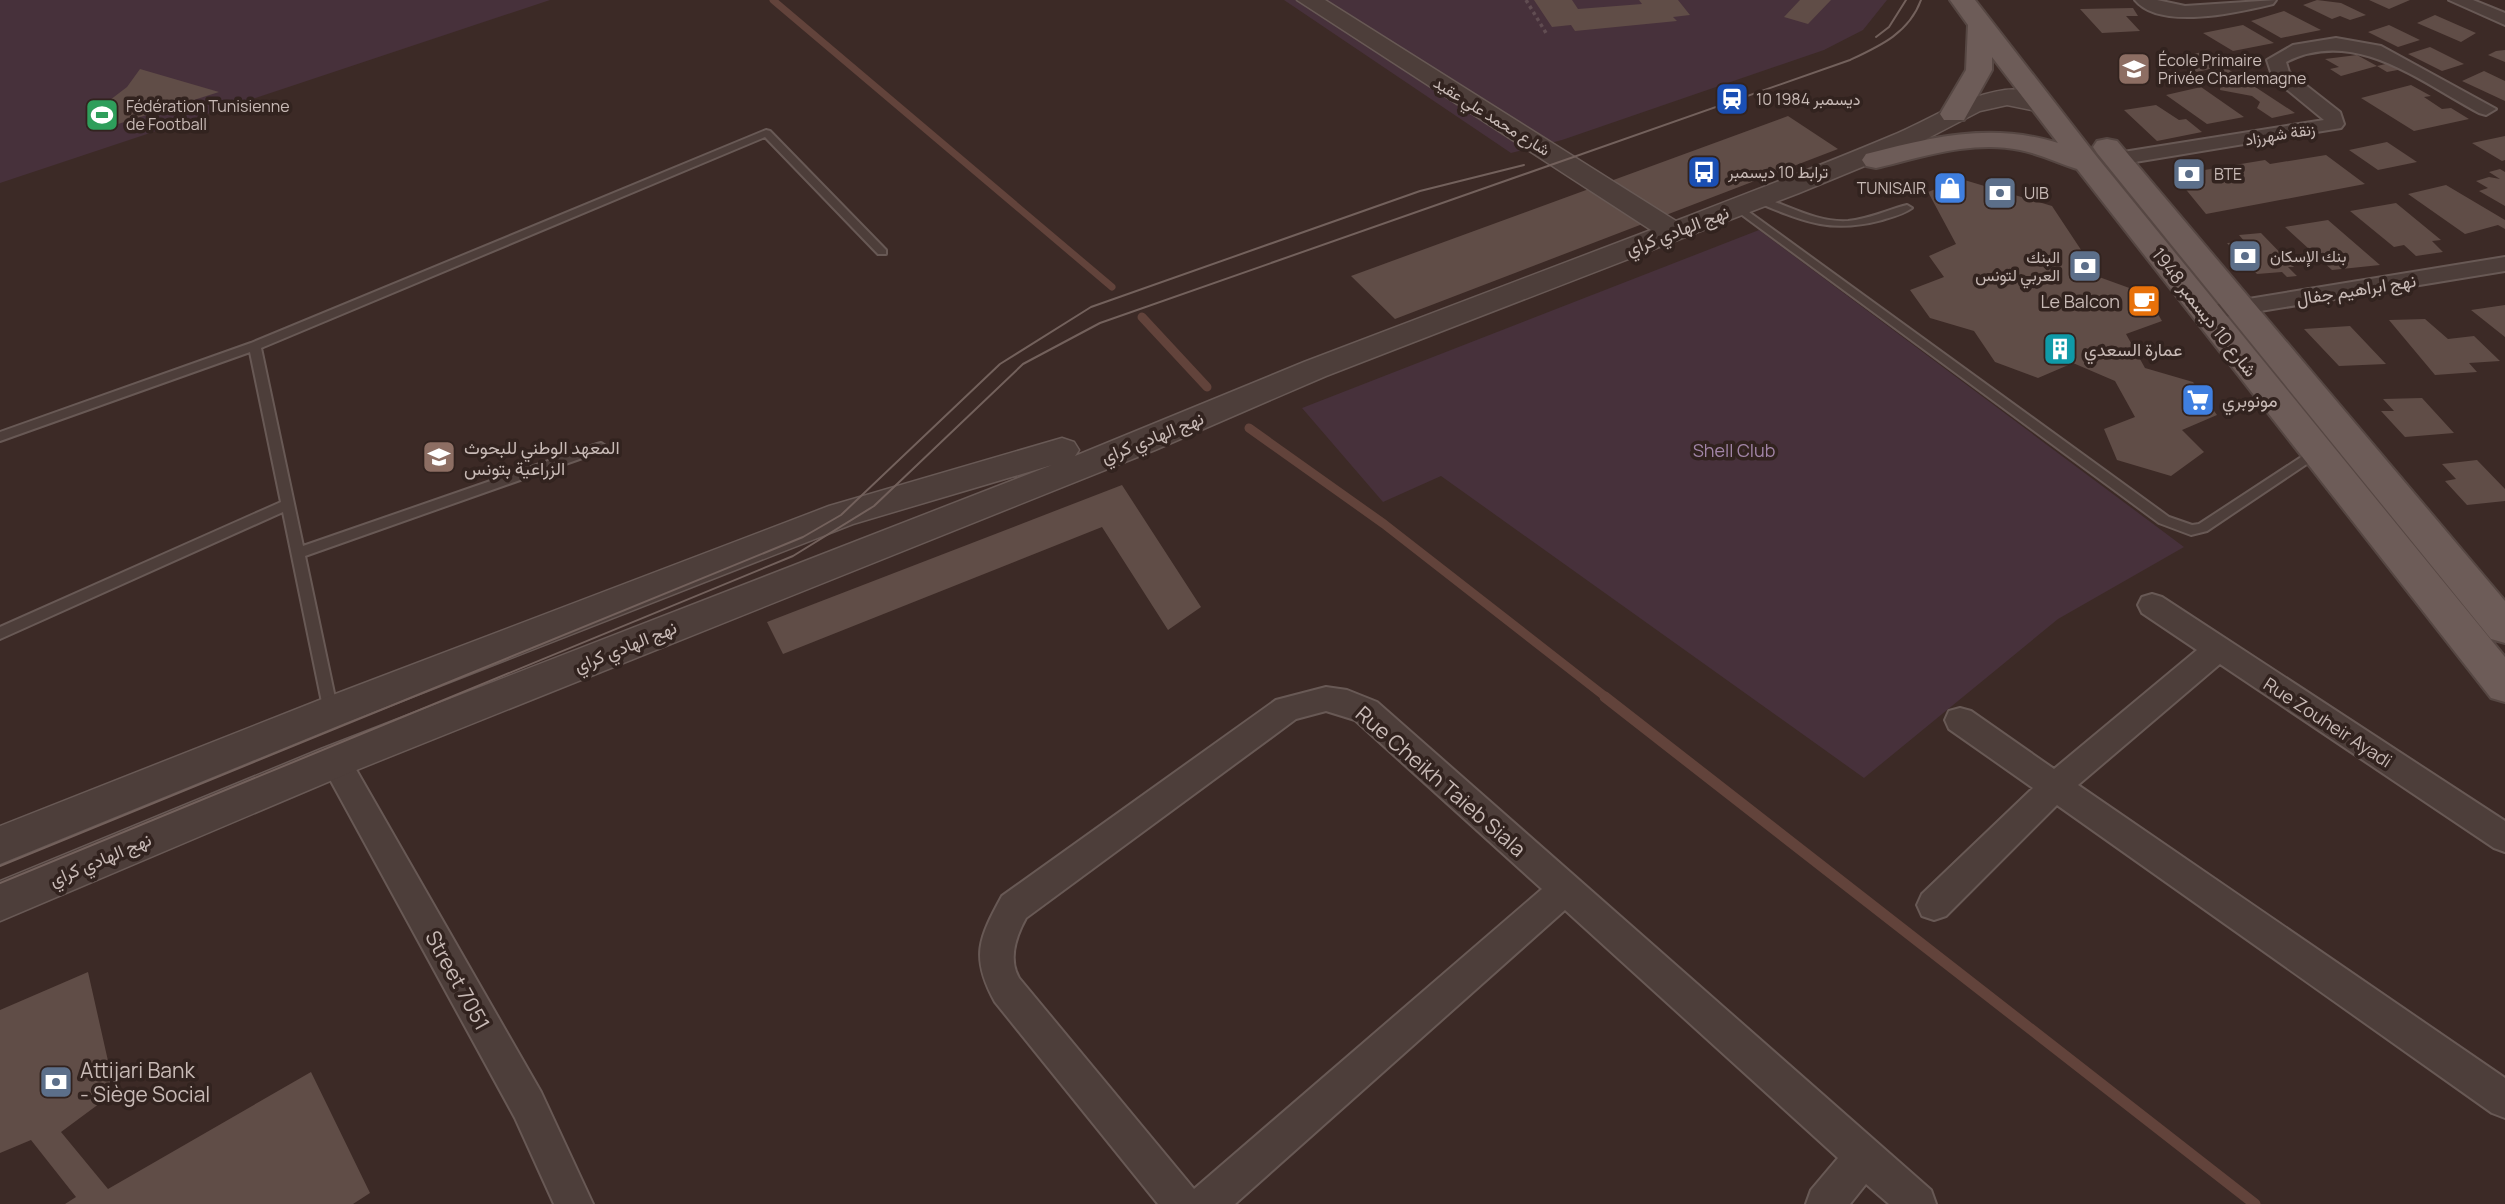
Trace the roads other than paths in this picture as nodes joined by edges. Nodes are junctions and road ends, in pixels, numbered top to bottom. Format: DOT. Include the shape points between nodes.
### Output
graph roads {
  1 [pos="1309,0"];
  2 [pos="2144,0"];
  3 [pos="2267,0"];
  4 [pos="2458,0"];
  5 [pos="1977,9"];
  6 [pos="2505,20"];
  7 [pos="2063,106"];
  8 [pos="2486,109"];
  9 [pos="1954,114"];
  10 [pos="1876,160"];
  11 [pos="2102,161"];
  12 [pos="1790,187"];
  13 [pos="1748,203"];
  14 [pos="1906,208"];
  15 [pos="1674,232"];
  16 [pos="882,252"];
  17 [pos="2504,264"];
  18 [pos="2240,307"];
  19 [pos="2207,313"];
  20 [pos="255,346"];
  21 [pos="1251,395"];
  22 [pos="0,437"];
  23 [pos="601,447"];
  24 [pos="2317,453"];
  25 [pos="288,504"];
  26 [pos="298,553"];
  27 [pos="2152,605"];
  28 [pos="2505,628"];
  29 [pos="0,633"];
  30 [pos="2218,649"];
  31 [pos="2494,657"];
  32 [pos="2505,686"];
  33 [pos="331,712"];
  34 [pos="1960,720"];
  35 [pos="335,761"];
  36 [pos="2054,787"];
  37 [pos="2505,838"];
  38 [pos="0,845"];
  39 [pos="1564,890"];
  40 [pos="0,901"];
  41 [pos="1934,905"];
  42 [pos="2505,1100"];
  43 [pos="1864,1157"];
  44 [pos="577,1201"];
  45 [pos="1182,1204"];
  46 [pos="1206,1204"];
  47 [pos="1825,1204"];
  48 [pos="1917,1204"];
  1 -- 15 [label="street, شارع محمد علي عقيد"];
  2 -- 3 [label="street" via="2168,11"];
  4 -- 6 [label="street"];
  5 -- 7 [label="main road, شارع 10 ديسمبر 1948"];
  5 -- 9 [label="main road" via="1979,70"];
  7 -- 9 [label="street, نهج الهادي كراي" via="1996,98"];
  7 -- 10 [label="street, نهج الهادي كراي"];
  7 -- 11 [label="main road, شارع 10 ديسمبر 1948"];
  7 -- 11 [label="main road, شارع 10 ديسمبر 1948"];
  8 -- 11 [label="street, زنقة شهرزاد" via="2374,50 2334,42 2298,47 2276,60 2280,74 2333,116 2334,124"];
  9 -- 12 [label="street, نهج الهادي كراي"];
  10 -- 11 [label="main road" via="1978,139 2032,144"];
  10 -- 12 [label="street, نهج الهادي كراي"];
  11 -- 18 [label="main road, شارع 10 ديسمبر 1948"];
  11 -- 19 [label="main road, شارع 10 ديسمبر 1948"];
  12 -- 13 [label="street, نهج الهادي كراي"];
  13 -- 14 [label="lane" via="1842,227"];
  13 -- 15 [label="street, نهج الهادي كراي"];
  13 -- 24 [label="lane" via="2164,520 2191,530 2202,528"];
  15 -- 21 [label="street, نهج الهادي كراي"];
  16 -- 20 [label="lane" via="766,132"];
  17 -- 18 [label="street, نهج ابراهيم جفال"];
  18 -- 19 [label="street, نهج ابراهيم جفال"];
  18 -- 28 [label="main road, شارع 10 ديسمبر 1948"];
  19 -- 24 [label="main road, شارع 10 ديسمبر 1948"];
  20 -- 22 [label="lane"];
  20 -- 25 [label="lane"];
  21 -- 33 [label="street, نهج الهادي كراي" via="841,515"];
  21 -- 35 [label="street, نهج الهادي كراي" via="1143,442"];
  23 -- 26 [label="lane"];
  24 -- 31 [label="main road, شارع 10 ديسمبر 1948"];
  25 -- 26 [label="lane"];
  25 -- 29 [label="lane"];
  26 -- 33 [label="lane"];
  27 -- 30 [label="street, Rue Zouheir Ayadi"];
  30 -- 36 [label="street"];
  30 -- 37 [label="street, Rue Zouheir Ayadi"];
  31 -- 32 [label="main road, شارع 10 ديسمبر 1948"];
  33 -- 38 [label="street, نهج الهادي كراي"];
  34 -- 36 [label="street"];
  35 -- 40 [label="street, نهج الهادي كراي"];
  35 -- 44 [label="street, Street 7051"];
  36 -- 41 [label="street"];
  36 -- 42 [label="street"];
  39 -- 43 [label="street, Rue Cheikh Taieb Siala"];
  39 -- 45 [label="street, Rue Cheikh Taieb Siala" via="1366,711 1326,699 1287,709 1014,907 998,938 999,976"];
  39 -- 46 [label="street"];
  43 -- 47 [label="street"];
  43 -- 48 [label="street, Rue Cheikh Taieb Siala"];
}
